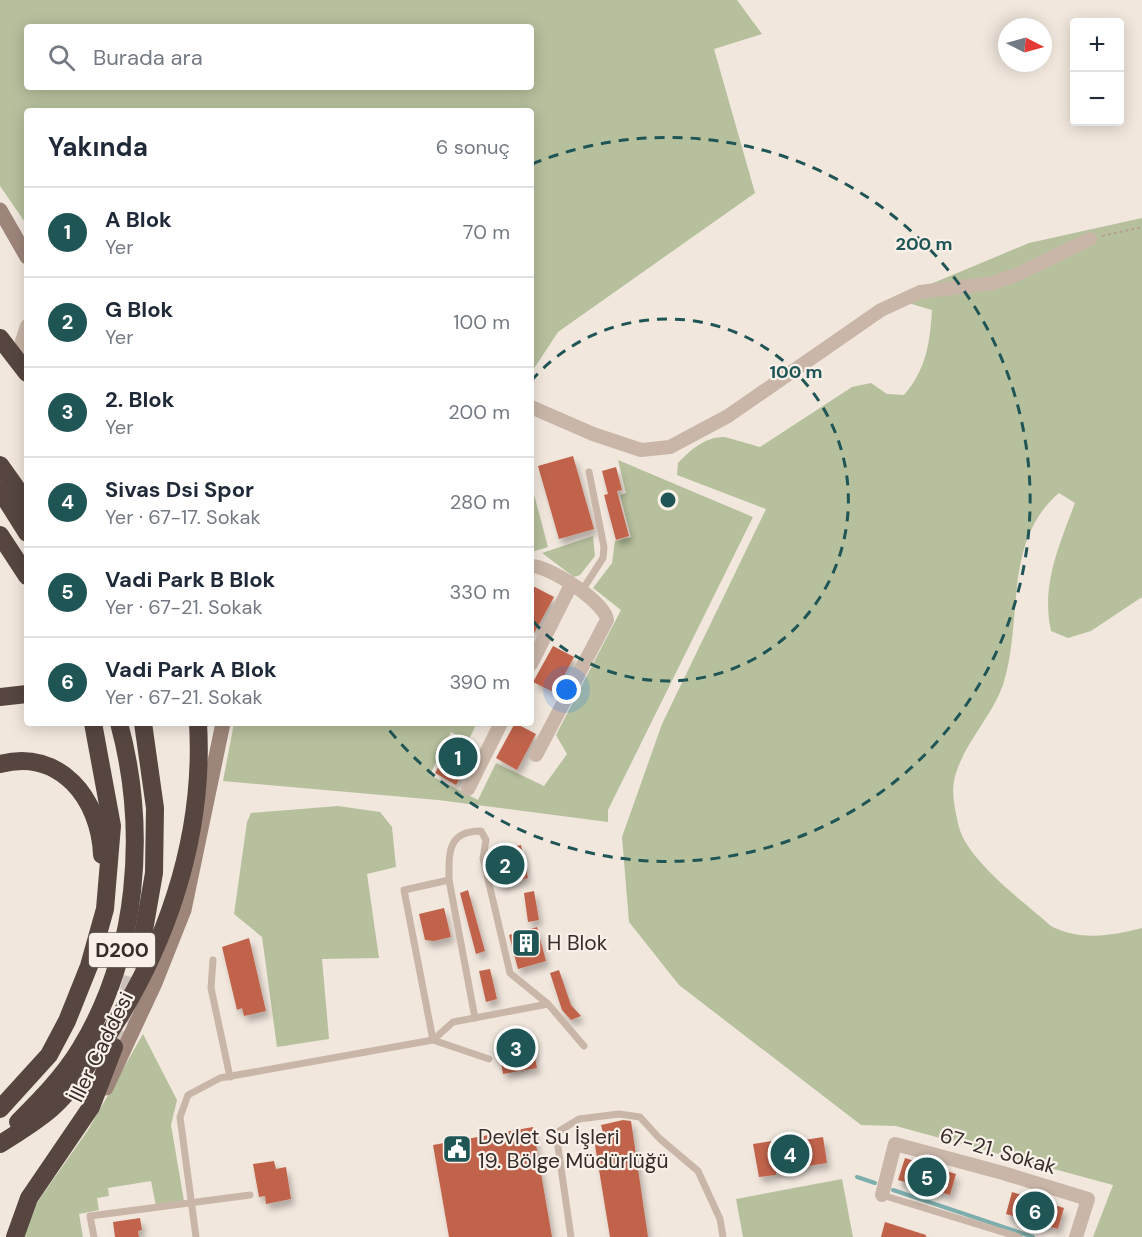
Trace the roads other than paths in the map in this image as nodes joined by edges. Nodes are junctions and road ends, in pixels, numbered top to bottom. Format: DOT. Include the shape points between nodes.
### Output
graph roads {
  1 [pos="0,210"];
  2 [pos="1090,239"];
  3 [pos="24,252"];
  4 [pos="24,335"];
  5 [pos="0,338"];
  6 [pos="24,351"];
  7 [pos="24,369"];
  8 [pos="534,408"];
  9 [pos="0,465"];
  10 [pos="589,472"];
  11 [pos="0,490"];
  12 [pos="24,499"];
  13 [pos="24,527"];
  14 [pos="0,535"];
  15 [pos="534,567"];
  16 [pos="24,571"];
  17 [pos="576,589"];
  18 [pos="534,659"];
  19 [pos="24,694"];
  20 [pos="0,697"];
  21 [pos="94,726"];
  22 [pos="120,726"];
  23 [pos="143,726"];
  24 [pos="198,726"];
  25 [pos="222,726"];
  26 [pos="500,726"];
  27 [pos="0,750"];
  28 [pos="536,755"];
  29 [pos="0,764"];
  30 [pos="44,765"];
  31 [pos="468,789"];
  32 [pos="448,880"];
  33 [pos="98,933"];
  34 [pos="143,936"];
  35 [pos="213,960"];
  36 [pos="548,1004"];
  37 [pos="475,1018"];
  38 [pos="433,1040"];
  39 [pos="584,1046"];
  40 [pos="114,1047"];
  41 [pos="489,1059"];
  42 [pos="230,1077"];
  43 [pos="0,1109"];
  44 [pos="0,1142"];
  45 [pos="250,1195"];
  46 [pos="882,1195"];
  47 [pos="29,1198"];
  48 [pos="190,1203"];
  49 [pos="15,1237"];
  50 [pos="94,1237"];
  51 [pos="196,1237"];
  52 [pos="571,1237"];
  53 [pos="723,1237"];
  54 [pos="1019,1237"];
  55 [pos="1077,1237"];
  1 -- 3 [label="street"];
  2 -- 8 [label="street" via="993,283 920,292 881,310 728,416 670,447 641,450"];
  4 -- 6 [label="street"];
  5 -- 7 [label="highway"];
  9 -- 12 [label="highway"];
  10 -- 17 [label="lane" via="603,558"];
  11 -- 13 [label="highway"];
  14 -- 16 [label="highway"];
  15 -- 17 [label="street" via="546,569"];
  17 -- 18 [label="street"];
  17 -- 28 [label="street" via="601,606 607,620"];
  19 -- 20 [label="highway"];
  21 -- 33 [label="highway, D200" via="112,826 105,909"];
  22 -- 44 [label="highway, D200" via="128,756 136,825 122,952 80,1050 50,1090"];
  23 -- 34 [label="highway" via="155,808 154,873"];
  24 -- 44 [label="highway" via="200,759 190,842 177,893 136,989 106,1038 54,1107"];
  25 -- 47 [label="street, İller Caddesi" via="184,910 155,984 91,1117 49,1177"];
  26 -- 31 [label="street"];
  27 -- 30 [label="highway"];
  29 -- 30 [label="highway" via="20,759"];
  30 -- 33 [label="highway" via="80,787 94,811 102,850"];
  32 -- 36 [label="lane" via="453,842 468,831 481,831 486,840 483,858 510,973"];
  32 -- 37 [label="lane"];
  32 -- 38 [label="lane" via="404,890"];
  33 -- 43 [label="highway, D200" via="67,1022 49,1055"];
  35 -- 42 [label="lane" via="211,988"];
  36 -- 37 [label="lane"];
  36 -- 39 [label="lane"];
  37 -- 38 [label="lane" via="453,1022"];
  38 -- 41 [label="lane"];
  38 -- 42 [label="lane"];
  40 -- 47 [label="highway" via="91,1107"];
  42 -- 48 [label="lane" via="220,1078 188,1095 182,1110"];
  45 -- 48 [label="lane"];
  46 -- 54 [label="lane"];
  46 -- 55 [label="street, 67-21. Sokak" via="895,1144 1088,1199"];
  47 -- 49 [label="highway"];
  48 -- 50 [label="lane" via="90,1216"];
  48 -- 51 [label="lane"];
  52 -- 53 [label="lane" via="556,1133 579,1119 619,1114 640,1117 698,1171 720,1219"];
}
